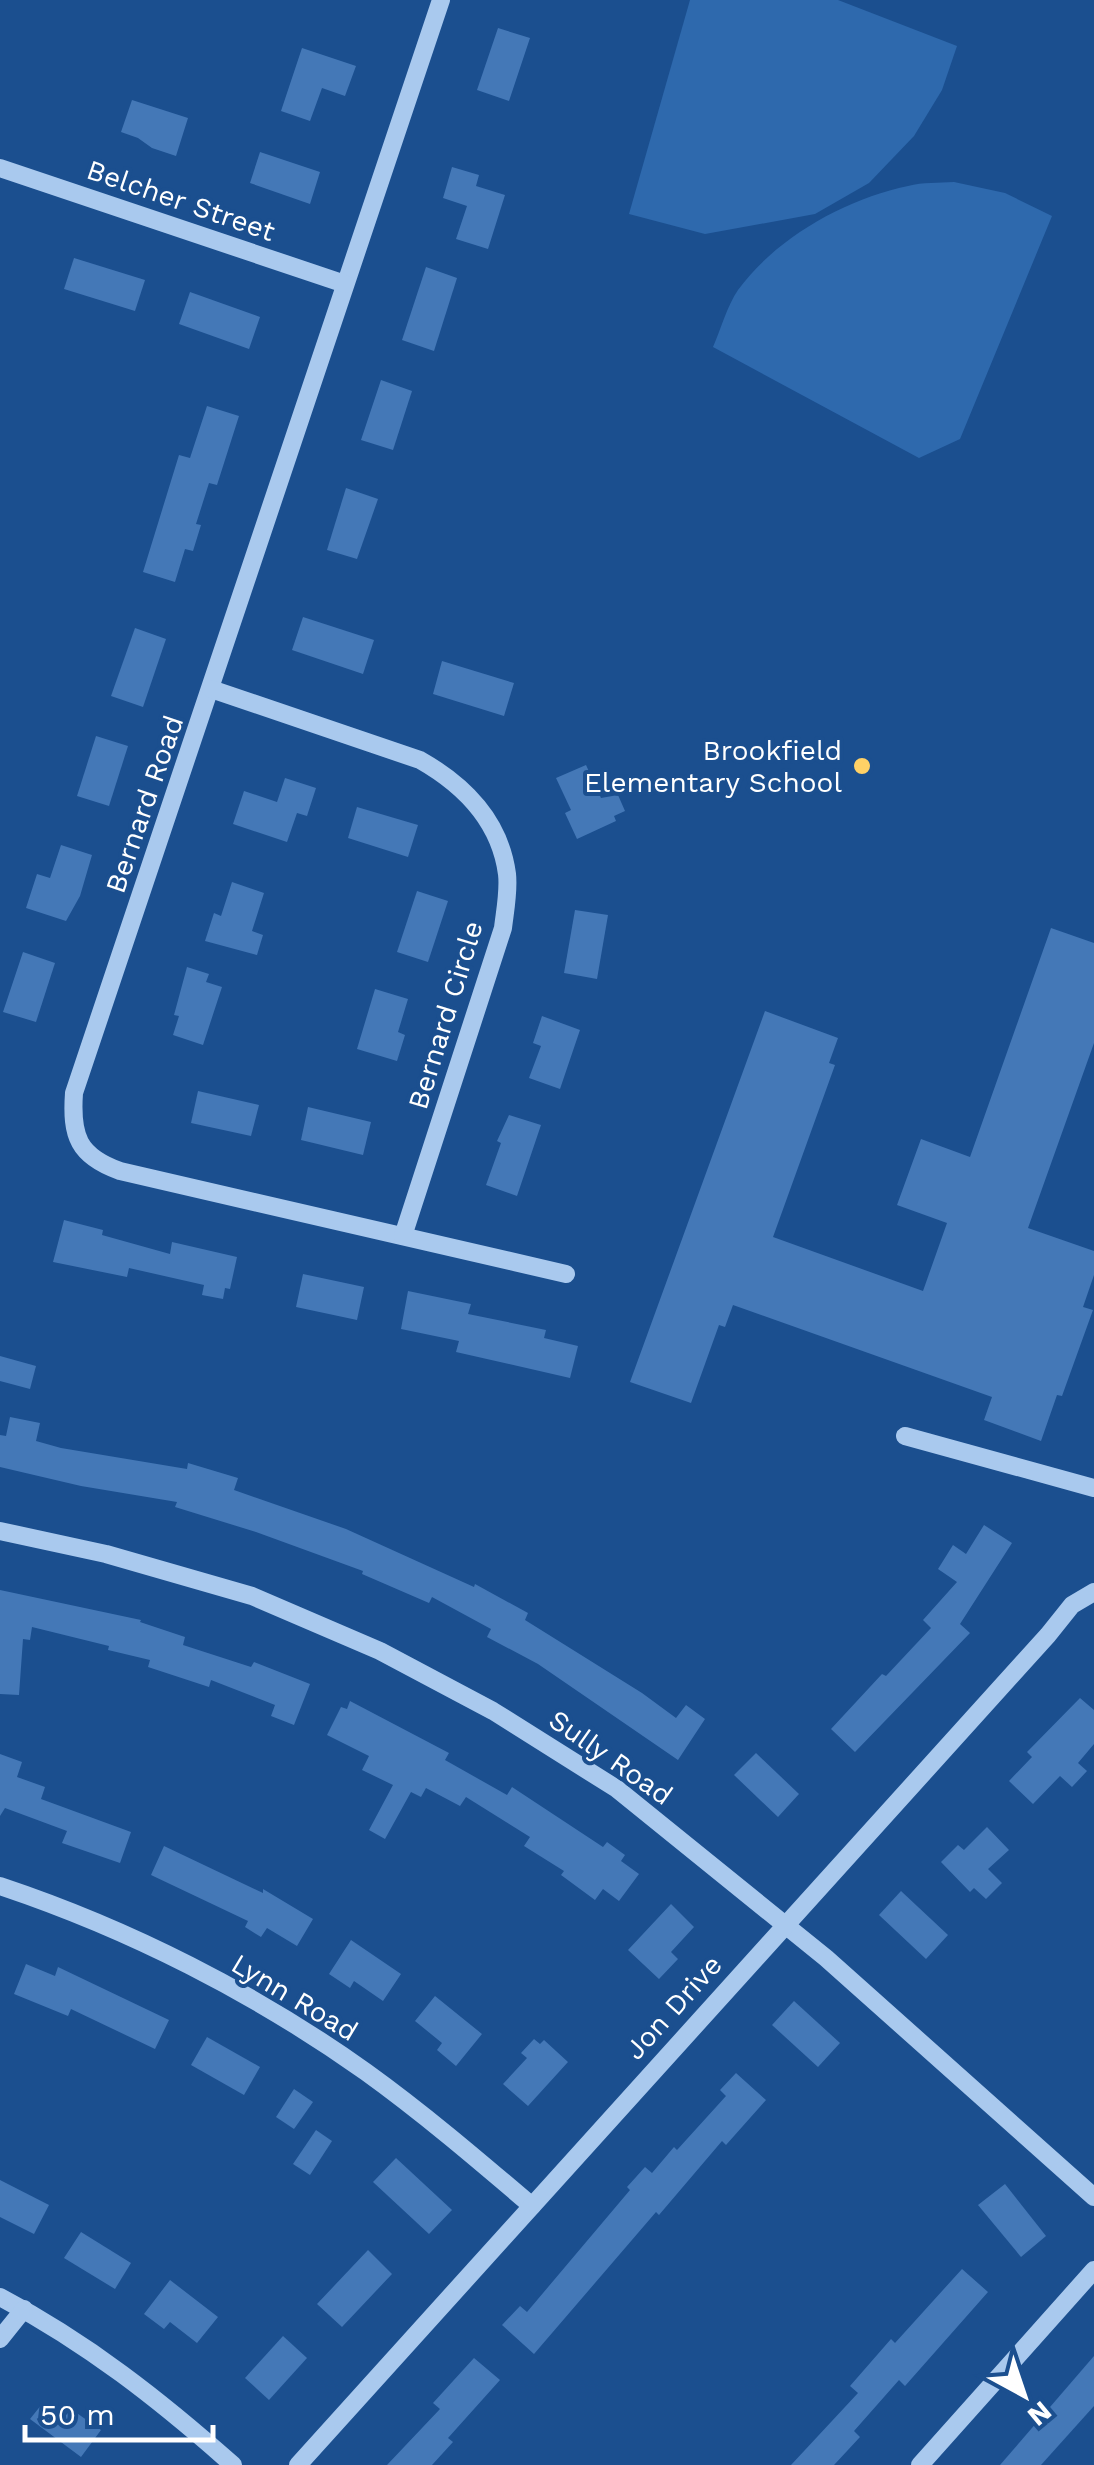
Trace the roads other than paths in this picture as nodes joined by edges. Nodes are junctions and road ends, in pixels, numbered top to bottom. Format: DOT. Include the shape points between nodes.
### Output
graph roads {
  1 [pos="440,0"];
  2 [pos="0,168"];
  3 [pos="345,284"];
  4 [pos="212,689"];
  5 [pos="403,1236"];
  6 [pos="566,1274"];
  7 [pos="905,1436"];
  8 [pos="1094,1488"];
  9 [pos="0,1532"];
  10 [pos="1094,1592"];
  11 [pos="0,1886"];
  12 [pos="784,1924"];
  13 [pos="1094,2197"];
  14 [pos="532,2206"];
  15 [pos="1094,2270"];
  16 [pos="0,2296"];
  17 [pos="24,2310"];
  18 [pos="0,2339"];
  19 [pos="234,2465"];
  20 [pos="298,2465"];
  21 [pos="920,2465"];
  1 -- 3 [label="street, Bernard Road"];
  2 -- 3 [label="street, Belcher Street"];
  3 -- 4 [label="street, Bernard Road"];
  4 -- 5 [label="street, Bernard Circle" via="420,760 472,798 502,850 508,878 503,928"];
  4 -- 5 [label="street, Bernard Road" via="74,1093 72,1122 80,1146 120,1171"];
  5 -- 6 [label="street, Bernard Road"];
  7 -- 8 [label="street"];
  9 -- 12 [label="street, Sully Road" via="252,1596 398,1660 617,1789"];
  10 -- 12 [label="street, Jon Drive" via="1072,1604"];
  11 -- 14 [label="street, Lynn Road" via="110,1927 279,2016 367,2073"];
  12 -- 13 [label="street, Sully Road"];
  12 -- 14 [label="street, Jon Drive"];
  14 -- 20 [label="street, Jon Drive"];
  15 -- 21 [label="street"];
  16 -- 17 [label="street"];
  17 -- 18 [label="street"];
  17 -- 19 [label="street" via="109,2363"];
}
